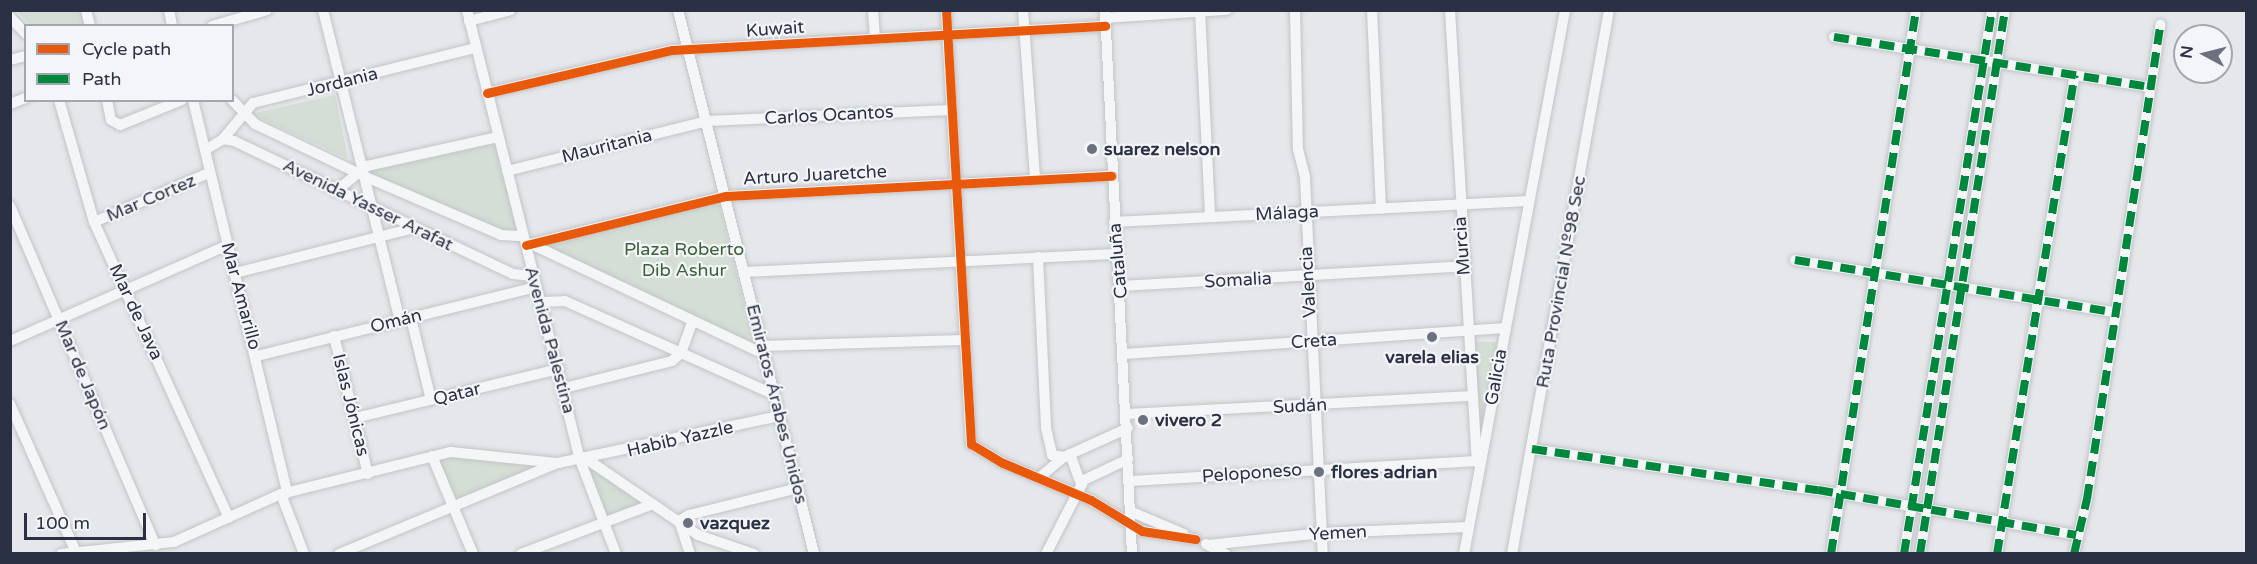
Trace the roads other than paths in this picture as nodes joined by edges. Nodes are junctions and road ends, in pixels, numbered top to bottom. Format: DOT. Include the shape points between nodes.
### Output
graph roads {
  1 [pos="267,10"];
  2 [pos="323,10"];
  3 [pos="511,10"];
  4 [pos="678,10"];
  5 [pos="873,10"];
  6 [pos="946,10"];
  7 [pos="1023,10"];
  8 [pos="1227,10"];
  9 [pos="1295,10"];
  10 [pos="1372,10"];
  11 [pos="1450,10"];
  12 [pos="1565,10"];
  13 [pos="1609,10"];
  14 [pos="1916,10"];
  15 [pos="1992,10"];
  16 [pos="2006,10"];
  17 [pos="1200,11"];
  18 [pos="468,16"];
  19 [pos="10,17"];
  20 [pos="1105,18"];
  21 [pos="219,24"];
  22 [pos="2160,25"];
  23 [pos="1024,31"];
  24 [pos="24,32"];
  25 [pos="947,36"];
  26 [pos="1834,37"];
  27 [pos="875,39"];
  28 [pos="476,48"];
  29 [pos="688,49"];
  30 [pos="1910,50"];
  31 [pos="1984,60"];
  32 [pos="1998,62"];
  33 [pos="2075,75"];
  34 [pos="340,82"];
  35 [pos="2150,87"];
  36 [pos="488,93"];
  37 [pos="60,102"];
  38 [pos="108,102"];
  39 [pos="176,102"];
  40 [pos="193,102"];
  41 [pos="234,102"];
  42 [pos="951,110"];
  43 [pos="243,111"];
  44 [pos="707,121"];
  45 [pos="498,137"];
  46 [pos="223,139"];
  47 [pos="205,150"];
  48 [pos="507,171"];
  49 [pos="362,172"];
  50 [pos="209,173"];
  51 [pos="1111,176"];
  52 [pos="1035,179"];
  53 [pos="955,184"];
  54 [pos="336,191"];
  55 [pos="726,196"];
  56 [pos="1528,201"];
  57 [pos="1460,204"];
  58 [pos="10,206"];
  59 [pos="1381,208"];
  60 [pos="376,210"];
  61 [pos="1305,212"];
  62 [pos="1210,217"];
  63 [pos="94,222"];
  64 [pos="1114,222"];
  65 [pos="414,228"];
  66 [pos="378,236"];
  67 [pos="527,242"];
  68 [pos="228,245"];
  69 [pos="1116,254"];
  70 [pos="1038,257"];
  71 [pos="1795,260"];
  72 [pos="959,262"];
  73 [pos="1464,266"];
  74 [pos="745,272"];
  75 [pos="1875,272"];
  76 [pos="235,273"];
  77 [pos="1307,276"];
  78 [pos="534,281"];
  79 [pos="1948,284"];
  80 [pos="1121,285"];
  81 [pos="1960,287"];
  82 [pos="126,289"];
  83 [pos="2038,299"];
  84 [pos="540,302"];
  85 [pos="2117,313"];
  86 [pos="59,319"];
  87 [pos="406,319"];
  88 [pos="692,322"];
  89 [pos="1505,328"];
  90 [pos="1468,331"];
  91 [pos="334,336"];
  92 [pos="963,340"];
  93 [pos="10,341"];
  94 [pos="1312,342"];
  95 [pos="763,350"];
  96 [pos="681,353"];
  97 [pos="1124,354"];
  98 [pos="256,356"];
  99 [pos="559,369"];
  100 [pos="564,388"];
  101 [pos="773,394"];
  102 [pos="1473,396"];
  103 [pos="431,400"];
  104 [pos="10,404"];
  105 [pos="1314,405"];
  106 [pos="1127,414"];
  107 [pos="779,416"];
  108 [pos="355,418"];
  109 [pos="1128,428"];
  110 [pos="1532,449"];
  111 [pos="432,456"];
  112 [pos="1067,456"];
  113 [pos="1128,459"];
  114 [pos="584,460"];
  115 [pos="1479,461"];
  116 [pos="558,463"];
  117 [pos="1318,468"];
  118 [pos="368,474"];
  119 [pos="1040,477"];
  120 [pos="1130,481"];
  121 [pos="798,488"];
  122 [pos="1079,489"];
  123 [pos="284,493"];
  124 [pos="1841,495"];
  125 [pos="653,504"];
  126 [pos="454,507"];
  127 [pos="1911,508"];
  128 [pos="1927,510"];
  129 [pos="1132,512"];
  130 [pos="229,518"];
  131 [pos="602,520"];
  132 [pos="679,521"];
  133 [pos="1131,524"];
  134 [pos="2002,524"];
  135 [pos="1469,527"];
  136 [pos="1322,533"];
  137 [pos="2076,535"];
  138 [pos="1195,539"];
  139 [pos="155,545"];
  140 [pos="1208,545"];
  141 [pos="544,549"];
  142 [pos="75,550"];
  143 [pos="61,554"];
  144 [pos="304,554"];
  145 [pos="339,554"];
  146 [pos="473,554"];
  147 [pos="521,554"];
  148 [pos="616,554"];
  149 [pos="690,554"];
  150 [pos="754,554"];
  151 [pos="814,554"];
  152 [pos="1046,554"];
  153 [pos="1132,554"];
  154 [pos="1226,554"];
  155 [pos="1323,554"];
  156 [pos="1464,554"];
  157 [pos="1512,554"];
  158 [pos="1831,554"];
  159 [pos="1904,554"];
  160 [pos="1920,554"];
  161 [pos="1997,554"];
  162 [pos="2074,554"];
  1 -- 21 [label="street"];
  2 -- 34 [label="street"];
  3 -- 18 [label="street"];
  4 -- 29 [label="street, Emiratos Árabes Unidos"];
  5 -- 27 [label="street"];
  6 -- 25 [label="street"];
  7 -- 23 [label="street"];
  8 -- 17 [label="street, Kuwait"];
  9 -- 61 [label="street, Valencia"];
  10 -- 59 [label="street"];
  11 -- 57 [label="street, Murcia"];
  12 -- 56 [label="street, Galicia"];
  13 -- 110 [label="street, Ruta Provincial Nº98 Sec"];
  14 -- 30 [label="street"];
  15 -- 31 [label="street"];
  16 -- 32 [label="street"];
  17 -- 20 [label="street, Kuwait"];
  17 -- 62 [label="street"];
  18 -- 28 [label="street, Avenida Palestina"];
  19 -- 24 [label="street"];
  20 -- 23 [label="street, Kuwait"];
  20 -- 51 [label="street, Cataluña"];
  22 -- 35 [label="street"];
  23 -- 25 [label="street, Kuwait"];
  23 -- 52 [label="street"];
  25 -- 27 [label="street, Kuwait"];
  25 -- 42 [label="street"];
  26 -- 30 [label="street"];
  27 -- 29 [label="street, Kuwait"];
  28 -- 34 [label="street, Jordania"];
  28 -- 36 [label="street, Avenida Palestina"];
  29 -- 36 [label="street, Kuwait"];
  29 -- 44 [label="street, Emiratos Árabes Unidos"];
  30 -- 31 [label="street"];
  30 -- 75 [label="street"];
  31 -- 32 [label="street"];
  31 -- 79 [label="street"];
  32 -- 33 [label="street"];
  32 -- 81 [label="street"];
  33 -- 35 [label="street"];
  33 -- 83 [label="street"];
  34 -- 43 [label="street, Jordania" via="253,103"];
  34 -- 49 [label="street"];
  35 -- 85 [label="street"];
  36 -- 45 [label="street, Avenida Palestina"];
  37 -- 63 [label="street, Mar de Java"];
  38 -- 39 [label="street" via="115,124"];
  40 -- 47 [label="street, Mar Amarillo"];
  41 -- 43 [label="street, Avenida Yasser Arafat"];
  42 -- 44 [label="street, Carlos Ocantos"];
  42 -- 53 [label="street"];
  43 -- 46 [label="street"];
  43 -- 49 [label="street, Avenida Yasser Arafat" via="255,124"];
  44 -- 48 [label="street, Mauritania"];
  44 -- 55 [label="street, Emiratos Árabes Unidos"];
  45 -- 48 [label="street, Avenida Palestina"];
  45 -- 49 [label="street"];
  46 -- 47 [label="street"];
  46 -- 54 [label="street, Avenida Yasser Arafat"];
  47 -- 50 [label="street, Mar Amarillo"];
  48 -- 67 [label="street, Avenida Palestina"];
  49 -- 54 [label="street"];
  49 -- 60 [label="street"];
  49 -- 67 [label="street, Avenida Yasser Arafat" via="501,235"];
  50 -- 63 [label="street, Mar Cortez"];
  50 -- 68 [label="street, Mar Amarillo"];
  51 -- 52 [label="street, Arturo Juaretche"];
  51 -- 64 [label="street, Cataluña"];
  52 -- 53 [label="street, Arturo Juaretche"];
  53 -- 55 [label="street, Arturo Juaretche"];
  53 -- 72 [label="street"];
  54 -- 60 [label="street, Avenida Yasser Arafat"];
  55 -- 67 [label="street, Arturo Juaretche"];
  55 -- 74 [label="street, Emiratos Árabes Unidos"];
  56 -- 57 [label="street, Málaga"];
  56 -- 89 [label="street, Galicia"];
  57 -- 59 [label="street, Málaga"];
  57 -- 73 [label="street, Murcia"];
  58 -- 86 [label="street, Mar de Japón"];
  59 -- 61 [label="street, Málaga"];
  60 -- 65 [label="street, Avenida Yasser Arafat"];
  60 -- 66 [label="street"];
  61 -- 62 [label="street, Málaga"];
  61 -- 77 [label="street, Valencia"];
  62 -- 64 [label="street, Málaga"];
  63 -- 82 [label="street, Mar de Java"];
  64 -- 69 [label="street, Cataluña"];
  65 -- 66 [label="street"];
  65 -- 78 [label="street, Avenida Yasser Arafat"];
  66 -- 76 [label="street"];
  66 -- 87 [label="street"];
  67 -- 78 [label="street, Avenida Palestina"];
  67 -- 88 [label="street, Avenida Yasser Arafat"];
  68 -- 76 [label="street, Mar Amarillo"];
  68 -- 82 [label="street"];
  69 -- 70 [label="street"];
  69 -- 80 [label="street, Cataluña"];
  70 -- 72 [label="street"];
  70 -- 112 [label="street" via="1046,428 1052,455"];
  71 -- 75 [label="street"];
  72 -- 74 [label="street"];
  72 -- 92 [label="street"];
  73 -- 77 [label="street, Somalia"];
  73 -- 90 [label="street, Murcia"];
  74 -- 95 [label="street, Emiratos Árabes Unidos"];
  75 -- 79 [label="street"];
  75 -- 124 [label="street"];
  76 -- 98 [label="street, Mar Amarillo"];
  77 -- 80 [label="street, Somalia"];
  77 -- 94 [label="street, Valencia"];
  78 -- 84 [label="street, Avenida Palestina"];
  78 -- 87 [label="street, Omán"];
  79 -- 81 [label="street"];
  79 -- 127 [label="street"];
  80 -- 97 [label="street, Cataluña"];
  81 -- 83 [label="street"];
  81 -- 128 [label="street"];
  82 -- 86 [label="street"];
  82 -- 130 [label="street, Mar de Java"];
  83 -- 85 [label="street"];
  83 -- 134 [label="street"];
  84 -- 96 [label="street" via="565,301"];
  84 -- 99 [label="street, Avenida Palestina"];
  85 -- 137 [label="street" via="2087,499"];
  86 -- 93 [label="street"];
  86 -- 139 [label="street, Mar de Japón"];
  87 -- 91 [label="street, Omán"];
  87 -- 103 [label="street"];
  88 -- 95 [label="street, Avenida Yasser Arafat"];
  88 -- 96 [label="street"];
  89 -- 90 [label="street, Creta"];
  89 -- 115 [label="street, Galicia"];
  90 -- 94 [label="street, Creta"];
  90 -- 102 [label="street, Murcia"];
  91 -- 98 [label="street, Omán"];
  91 -- 108 [label="street, Islas Jónicas"];
  92 -- 95 [label="street"];
  92 -- 119 [label="street" via="971,444"];
  94 -- 97 [label="street, Creta"];
  94 -- 105 [label="street, Valencia"];
  95 -- 101 [label="street, Emiratos Árabes Unidos"];
  96 -- 100 [label="street" via="672,361"];
  96 -- 101 [label="street"];
  97 -- 106 [label="street, Cataluña"];
  98 -- 123 [label="street, Mar Amarillo"];
  99 -- 100 [label="street, Avenida Palestina"];
  99 -- 103 [label="street, Qatar"];
  100 -- 114 [label="street, Avenida Palestina"];
  101 -- 107 [label="street, Emiratos Árabes Unidos"];
  102 -- 105 [label="street, Sudán"];
  102 -- 115 [label="street, Murcia"];
  103 -- 108 [label="street, Qatar"];
  104 -- 142 [label="street"];
  105 -- 106 [label="street, Sudán"];
  105 -- 117 [label="street, Valencia"];
  106 -- 109 [label="street, Cataluña"];
  107 -- 114 [label="street, Habib Yazzle"];
  107 -- 121 [label="street, Emiratos Árabes Unidos"];
  108 -- 118 [label="street, Islas Jónicas"];
  109 -- 112 [label="street"];
  109 -- 113 [label="street, Cataluña"];
  110 -- 124 [label="street"];
  110 -- 157 [label="street, Ruta Provincial Nº98 Sec"];
  111 -- 116 [label="street" via="466,451"];
  111 -- 118 [label="street"];
  111 -- 126 [label="street"];
  112 -- 119 [label="street"];
  112 -- 122 [label="street"];
  113 -- 120 [label="street, Cataluña"];
  113 -- 122 [label="street" via="1093,473"];
  114 -- 116 [label="street, Habib Yazzle"];
  114 -- 125 [label="street"];
  114 -- 131 [label="street, Avenida Palestina"];
  115 -- 117 [label="street, Peloponeso"];
  115 -- 135 [label="street, Galicia"];
  116 -- 126 [label="street"];
  117 -- 120 [label="street, Peloponeso"];
  117 -- 136 [label="street, Valencia"];
  118 -- 123 [label="street"];
  119 -- 122 [label="street"];
  120 -- 129 [label="street, Cataluña"];
  121 -- 132 [label="street"];
  121 -- 151 [label="street, Emiratos Árabes Unidos"];
  122 -- 133 [label="street"];
  122 -- 152 [label="street"];
  123 -- 130 [label="street"];
  123 -- 144 [label="street, Mar Amarillo"];
  124 -- 127 [label="street"];
  124 -- 158 [label="street"];
  125 -- 131 [label="street"];
  125 -- 132 [label="street"];
  126 -- 145 [label="street"];
  126 -- 146 [label="street"];
  127 -- 128 [label="street"];
  127 -- 159 [label="street"];
  128 -- 134 [label="street"];
  128 -- 160 [label="street"];
  129 -- 133 [label="street, Cataluña"];
  129 -- 138 [label="street"];
  130 -- 139 [label="street" via="188,538"];
  131 -- 141 [label="street"];
  131 -- 148 [label="street, Avenida Palestina"];
  132 -- 149 [label="street"];
  132 -- 150 [label="street" via="711,541"];
  133 -- 138 [label="street" via="1149,532"];
  133 -- 153 [label="street, Cataluña"];
  134 -- 137 [label="street"];
  134 -- 161 [label="street"];
  135 -- 136 [label="street, Yemen"];
  135 -- 156 [label="street, Galicia"];
  136 -- 140 [label="street, Yemen"];
  136 -- 155 [label="street, Valencia"];
  137 -- 162 [label="street"];
  138 -- 140 [label="street"];
  139 -- 142 [label="street"];
  140 -- 154 [label="street"];
  141 -- 147 [label="street"];
  142 -- 143 [label="street"];
}
